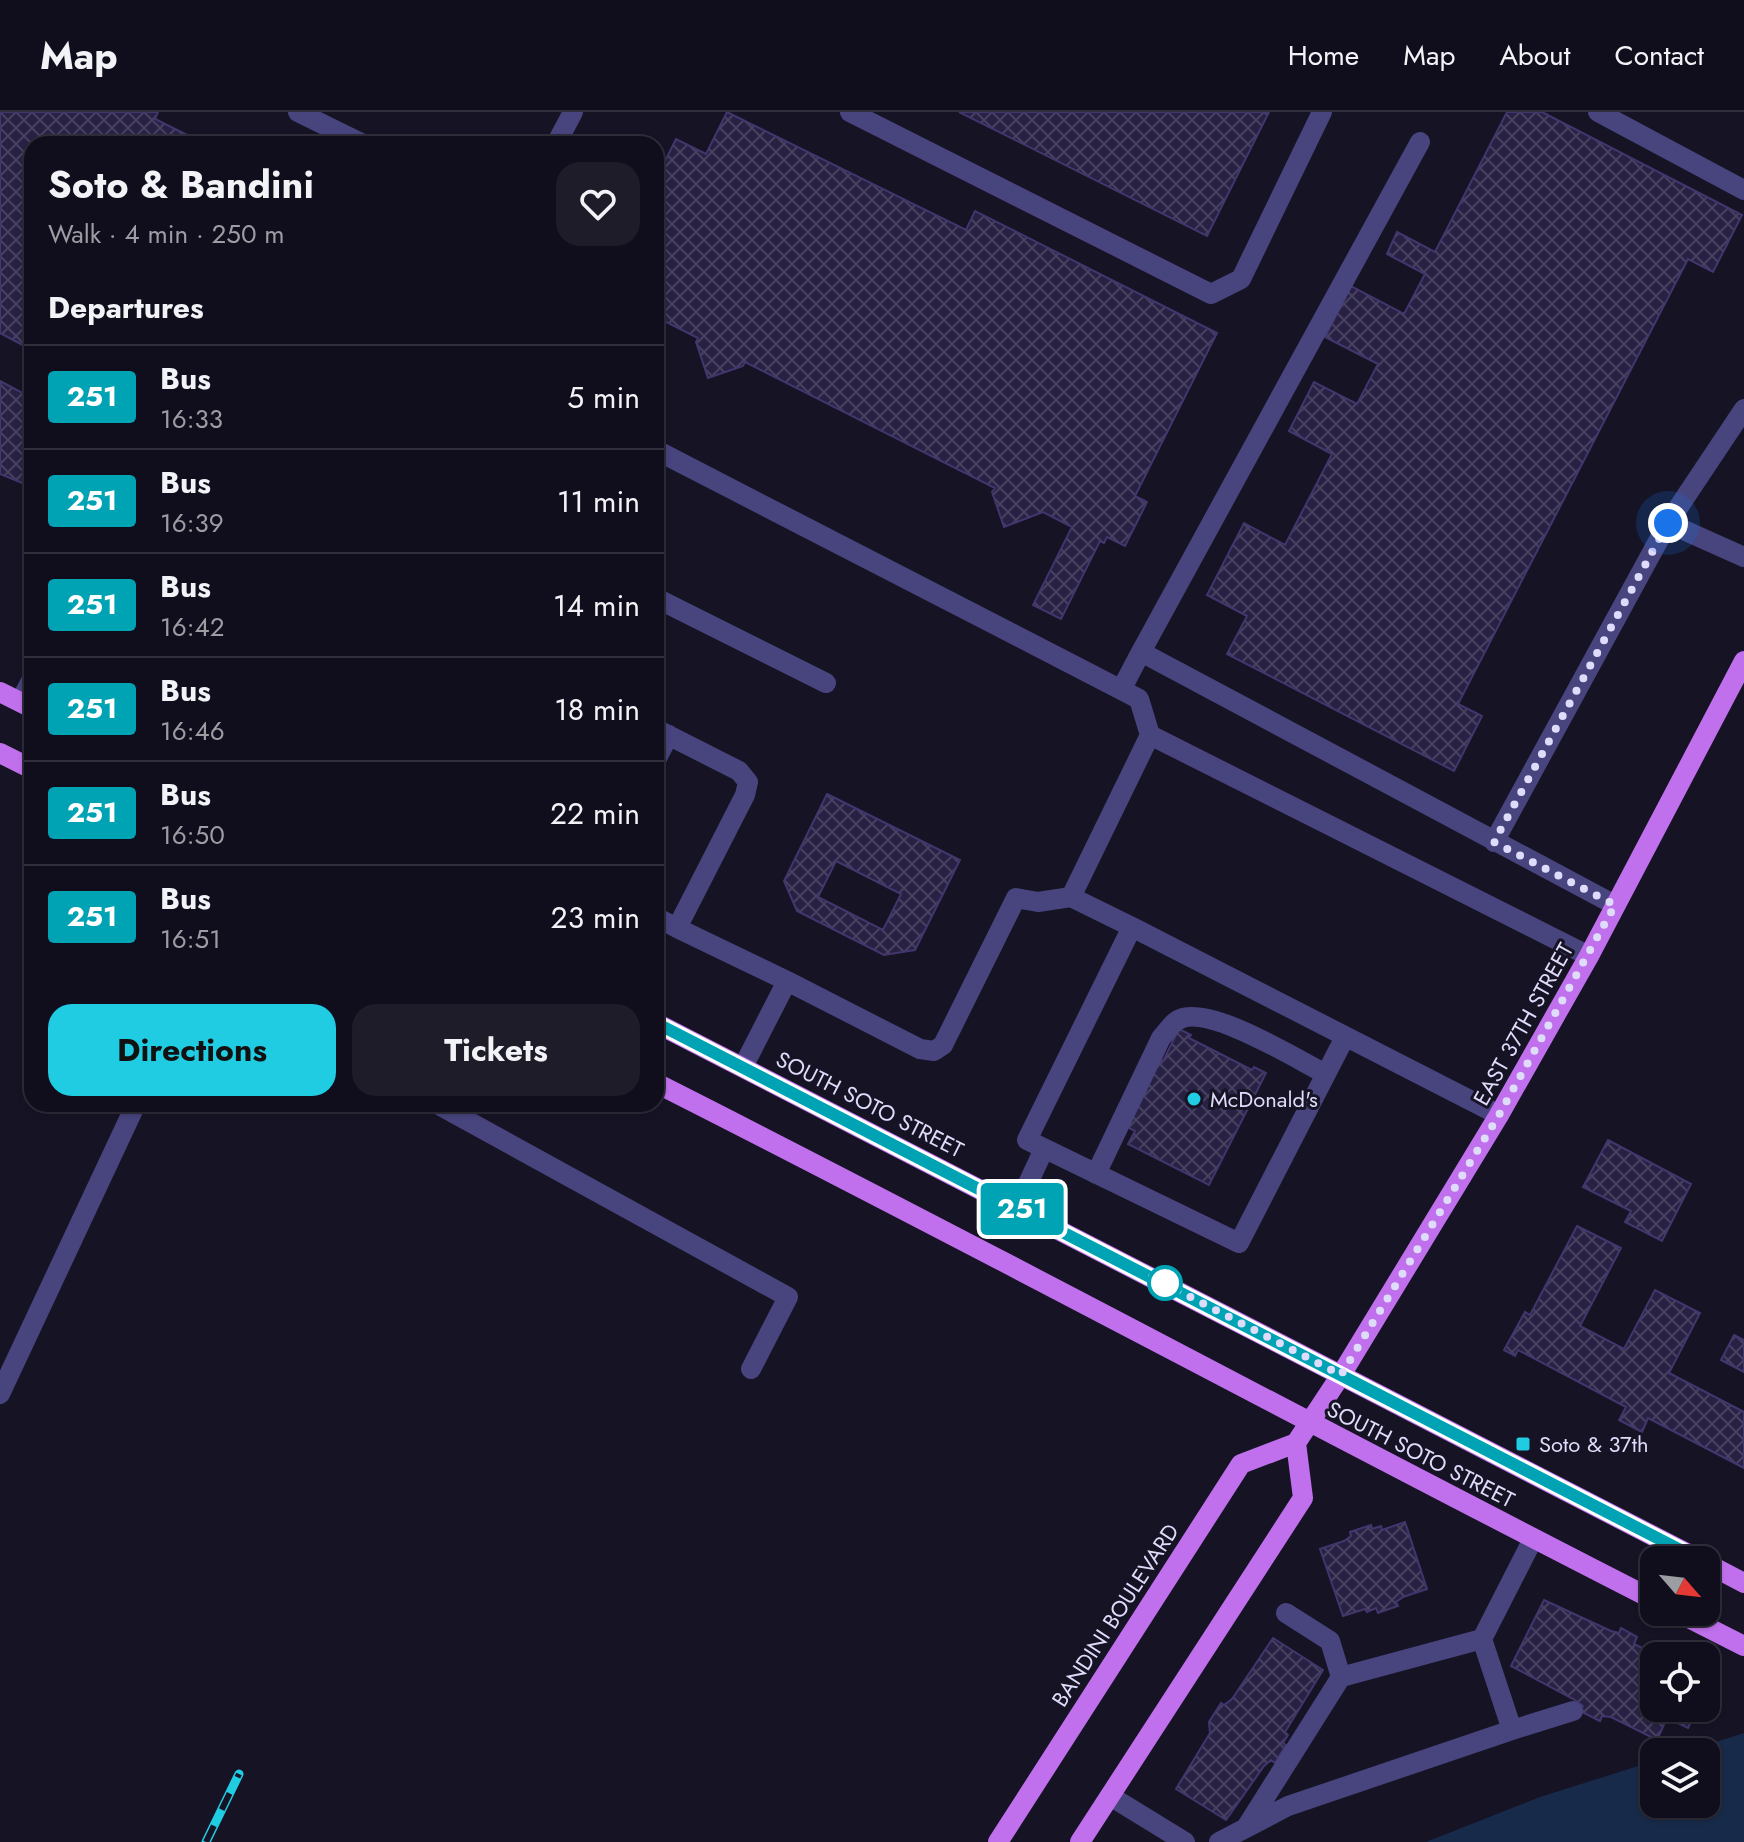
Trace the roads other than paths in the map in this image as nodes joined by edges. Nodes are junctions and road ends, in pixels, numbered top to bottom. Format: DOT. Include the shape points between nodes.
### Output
graph roads {
  1 [pos="298,112"];
  2 [pos="573,112"];
  3 [pos="850,112"];
  4 [pos="1322,112"];
  5 [pos="1598,112"];
  6 [pos="347,136"];
  7 [pos="560,136"];
  8 [pos="1420,142"];
  9 [pos="1744,190"];
  10 [pos="1744,409"];
  11 [pos="664,454"];
  12 [pos="1668,523"];
  13 [pos="1744,557"];
  14 [pos="664,602"];
  15 [pos="1141,652"];
  16 [pos="1744,661"];
  17 [pos="826,683"];
  18 [pos="1121,690"];
  19 [pos="0,692"];
  20 [pos="24,704"];
  21 [pos="664,733"];
  22 [pos="1150,735"];
  23 [pos="0,753"];
  24 [pos="24,765"];
  25 [pos="1494,842"];
  26 [pos="1071,897"];
  27 [pos="1615,905"];
  28 [pos="664,921"];
  29 [pos="1132,927"];
  30 [pos="677,928"];
  31 [pos="1589,956"];
  32 [pos="787,981"];
  33 [pos="664,1027"];
  34 [pos="1345,1037"];
  35 [pos="743,1067"];
  36 [pos="1326,1074"];
  37 [pos="664,1087"];
  38 [pos="132,1112"];
  39 [pos="452,1112"];
  40 [pos="1499,1115"];
  41 [pos="1044,1149"];
  42 [pos="1096,1174"];
  43 [pos="1017,1207"];
  44 [pos="751,1369"];
  45 [pos="1341,1375"];
  46 [pos="0,1394"];
  47 [pos="1309,1424"];
  48 [pos="1296,1443"];
  49 [pos="1533,1539"];
  50 [pos="1673,1546"];
  51 [pos="1720,1570"];
  52 [pos="1744,1583"];
  53 [pos="1640,1593"];
  54 [pos="1286,1613"];
  55 [pos="1705,1626"];
  56 [pos="1482,1639"];
  57 [pos="1744,1646"];
  58 [pos="1341,1677"];
  59 [pos="1573,1711"];
  60 [pos="1512,1730"];
  61 [pos="1110,1796"];
  62 [pos="1246,1829"];
  63 [pos="998,1842"];
  64 [pos="1080,1842"];
  65 [pos="1185,1842"];
  66 [pos="1219,1842"];
  1 -- 6 [label="lane"];
  2 -- 7 [label="lane"];
  3 -- 4 [label="lane" via="1211,294 1241,279"];
  5 -- 9 [label="lane"];
  8 -- 15 [label="lane"];
  10 -- 12 [label="lane"];
  11 -- 18 [label="lane"];
  12 -- 13 [label="lane"];
  12 -- 25 [label="lane"];
  14 -- 17 [label="lane"];
  15 -- 18 [label="lane"];
  15 -- 25 [label="lane"];
  16 -- 27 [label="main road, EAST 37TH STREET"];
  18 -- 22 [label="lane" via="1139,699"];
  19 -- 20 [label="main road"];
  21 -- 30 [label="lane" via="739,771 748,782"];
  22 -- 26 [label="lane"];
  22 -- 31 [label="lane"];
  23 -- 24 [label="main road"];
  25 -- 27 [label="lane"];
  26 -- 29 [label="lane"];
  26 -- 32 [label="lane" via="1038,902 1016,898 943,1045 934,1051 920,1049"];
  27 -- 31 [label="main road, EAST 37TH STREET"];
  28 -- 30 [label="lane"];
  29 -- 34 [label="lane"];
  29 -- 41 [label="lane" via="1027,1140"];
  30 -- 32 [label="lane"];
  31 -- 40 [label="main road, EAST 37TH STREET"];
  32 -- 35 [label="lane"];
  33 -- 35 [label="main road, SOUTH SOTO STREET"];
  34 -- 36 [label="lane"];
  34 -- 40 [label="lane"];
  35 -- 43 [label="main road, SOUTH SOTO STREET"];
  36 -- 42 [label="lane" via="1215,1018 1194,1015 1177,1020 1161,1038"];
  36 -- 42 [label="lane" via="1239,1243"];
  37 -- 47 [label="main road, SOUTH SOTO STREET" via="979,1247"];
  38 -- 46 [label="lane"];
  39 -- 44 [label="lane" via="788,1297"];
  40 -- 45 [label="main road, EAST 37TH STREET"];
  41 -- 42 [label="lane"];
  41 -- 43 [label="lane"];
  43 -- 45 [label="main road, SOUTH SOTO STREET"];
  45 -- 47 [label="main road, EAST 37TH STREET"];
  45 -- 50 [label="main road, SOUTH SOTO STREET"];
  47 -- 48 [label="main road"];
  47 -- 49 [label="main road, SOUTH SOTO STREET"];
  48 -- 61 [label="main road" via="1303,1498"];
  48 -- 63 [label="main road, BANDINI BOULEVARD" via="1241,1464"];
  49 -- 53 [label="main road, SOUTH SOTO STREET"];
  49 -- 56 [label="lane"];
  51 -- 52 [label="main road"];
  54 -- 58 [label="lane" via="1330,1641"];
  55 -- 57 [label="main road"];
  56 -- 58 [label="lane"];
  56 -- 60 [label="lane"];
  58 -- 62 [label="lane"];
  59 -- 60 [label="lane"];
  60 -- 62 [label="lane" via="1288,1806"];
  61 -- 64 [label="main road"];
  61 -- 65 [label="lane"];
  62 -- 66 [label="lane"];
}
